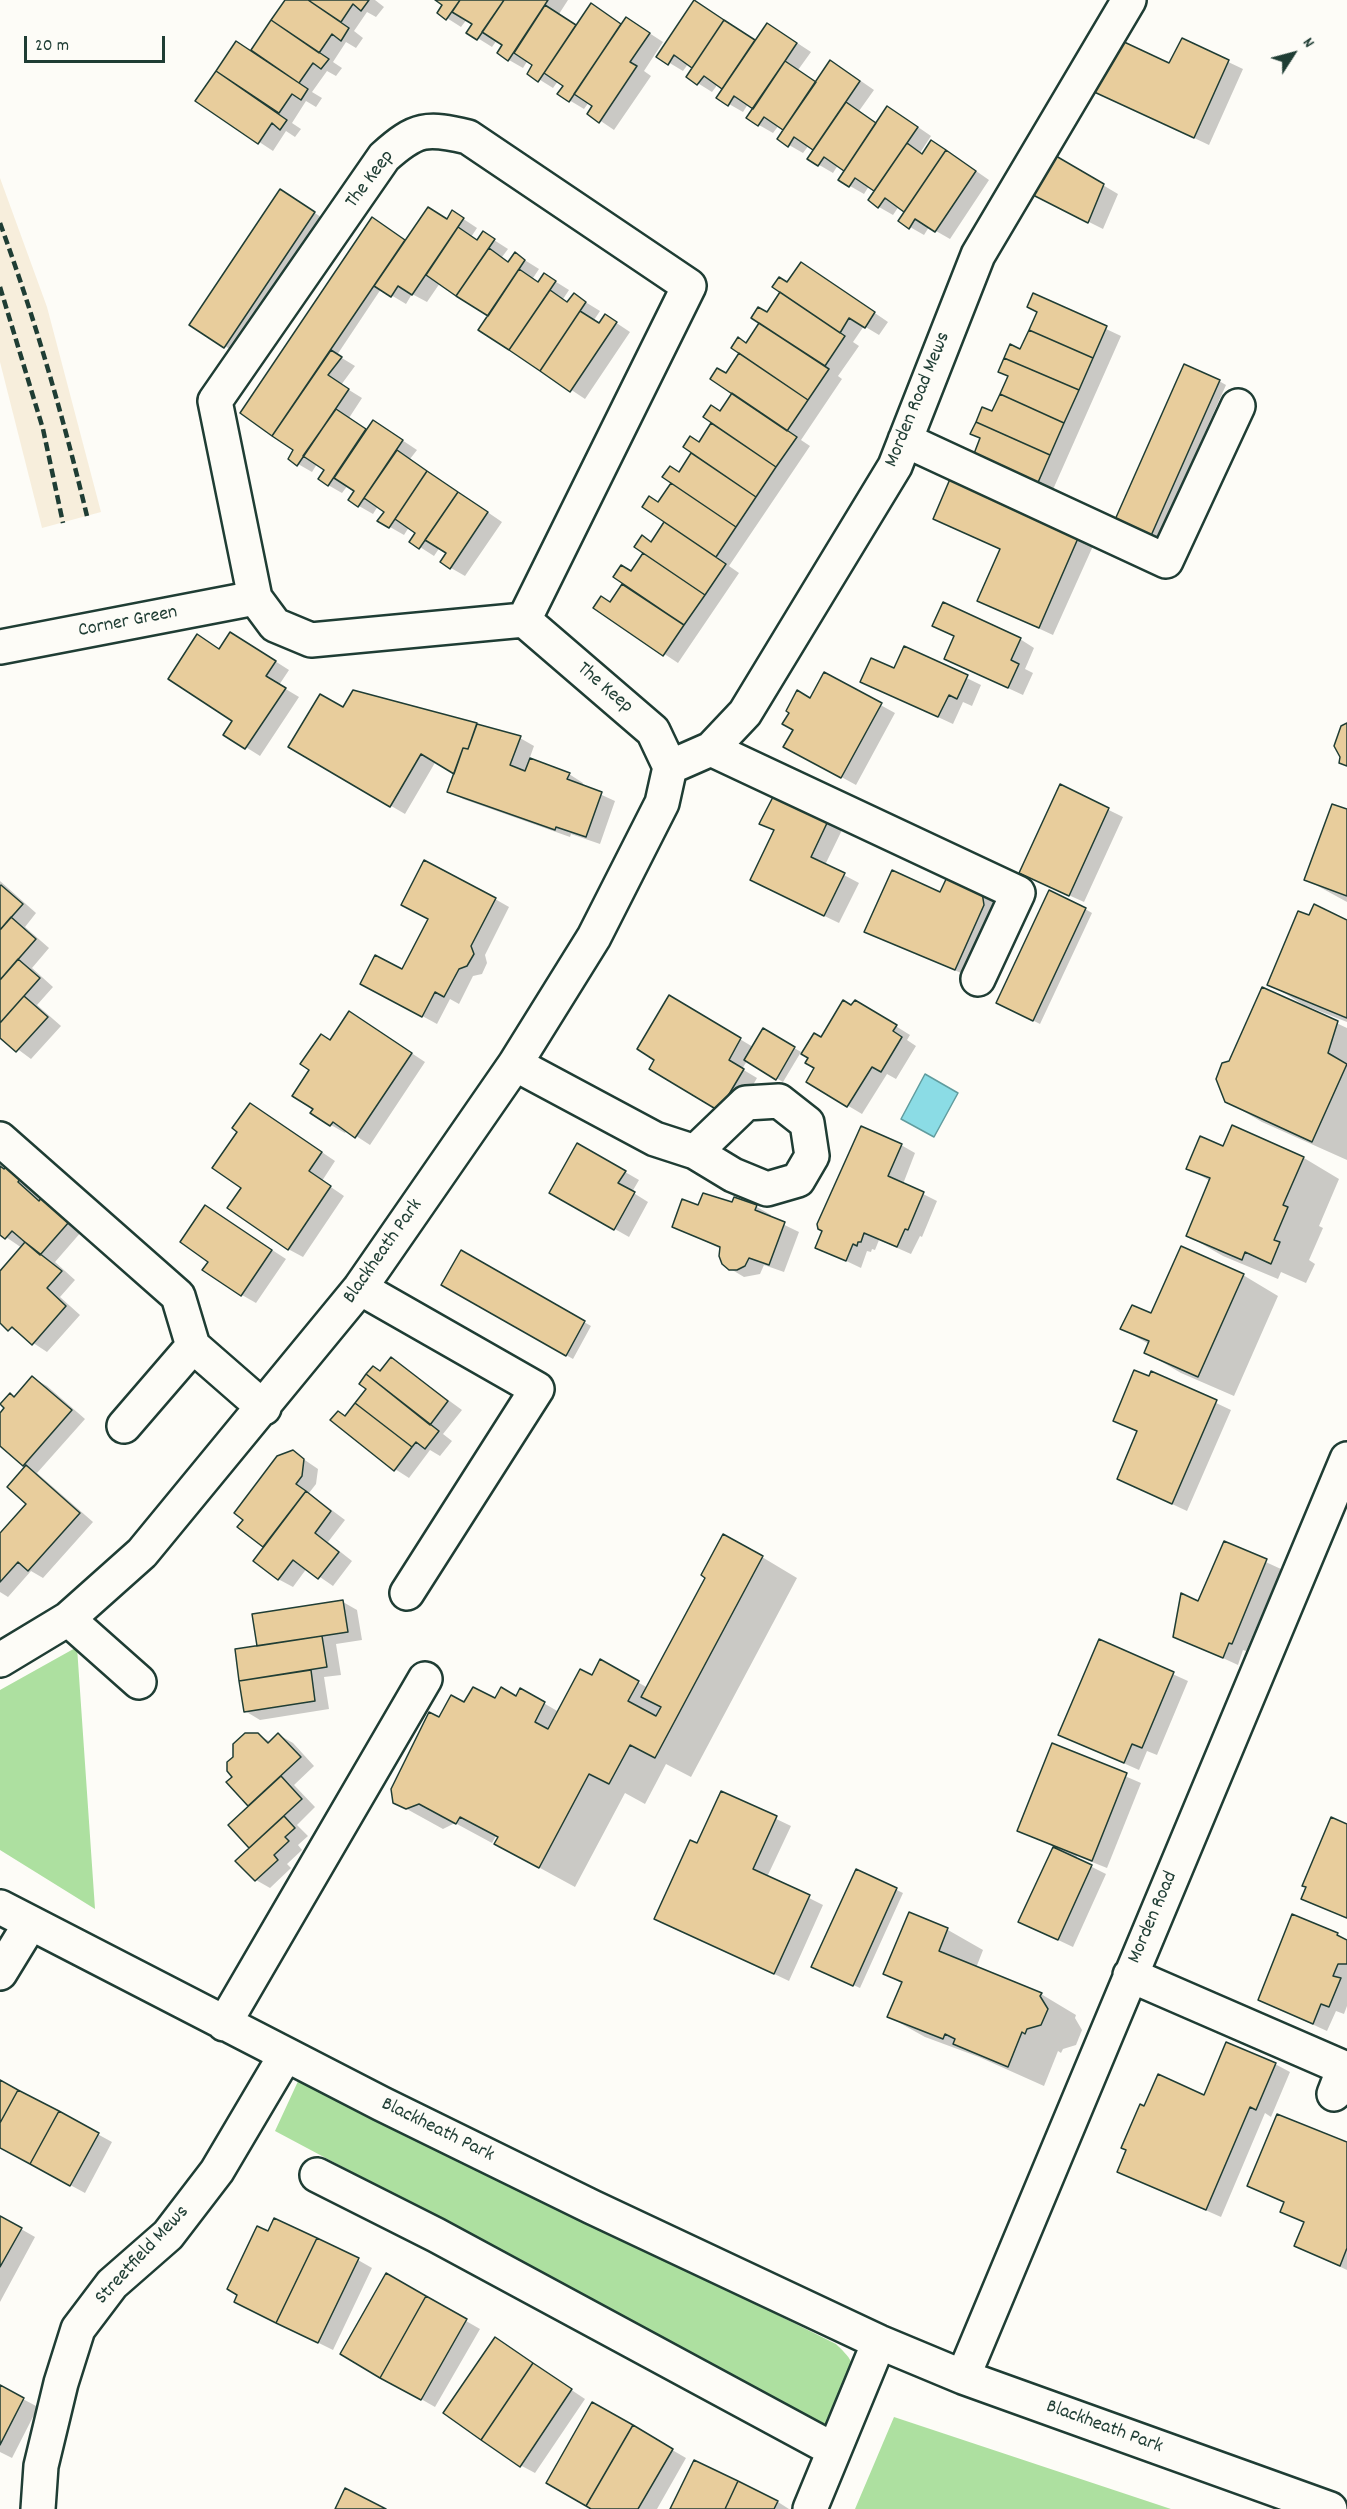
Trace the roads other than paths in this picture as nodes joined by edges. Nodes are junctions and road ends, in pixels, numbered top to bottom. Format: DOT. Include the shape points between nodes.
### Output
graph roads {
  1 [pos="1130,0"];
  2 [pos="1238,406"];
  3 [pos="905,440"];
  4 [pos="255,598"];
  5 [pos="524,620"];
  6 [pos="0,647"];
  7 [pos="711,749"];
  8 [pos="670,767"];
  9 [pos="978,979"];
  10 [pos="515,1064"];
  11 [pos="0,1139"];
  12 [pos="695,1152"];
  13 [pos="360,1288"];
  14 [pos="193,1346"];
  15 [pos="264,1407"];
  16 [pos="124,1426"];
  17 [pos="1347,1459"];
  18 [pos="1339,1498"];
  19 [pos="407,1593"];
  20 [pos="68,1619"];
  21 [pos="0,1660"];
  22 [pos="425,1679"];
  23 [pos="139,1682"];
  24 [pos="0,1907"];
  25 [pos="30,1924"];
  26 [pos="0,1973"];
  27 [pos="1130,1975"];
  28 [pos="224,2024"];
  29 [pos="285,2056"];
  30 [pos="1334,2094"];
  31 [pos="317,2175"];
  32 [pos="879,2342"];
  33 [pos="963,2377"];
  34 [pos="834,2450"];
  35 [pos="38,2509"];
  36 [pos="810,2509"];
  37 [pos="1330,2509"];
  1 -- 3 [label="street, Morden Road Mews" via="978,255"];
  2 -- 3 [label="street" via="1166,561"];
  3 -- 7 [label="street, Morden Road Mews" via="895,466 745,712"];
  4 -- 5 [label="street, The Keep" via="275,625 311,640"];
  4 -- 5 [label="street, The Keep" via="215,401 384,157 405,138 436,129 468,137 689,286"];
  4 -- 6 [label="street, Corner Green"];
  5 -- 8 [label="street, The Keep" via="653,731"];
  7 -- 8 [label="street, Morden Road Mews"];
  7 -- 9 [label="street" via="1018,893"];
  8 -- 10 [label="street, Blackheath Park" via="662,803 594,937"];
  10 -- 12 [label="street" via="655,1140"];
  10 -- 13 [label="street, Blackheath Park"];
  11 -- 14 [label="street" via="178,1296"];
  13 -- 15 [label="street, Blackheath Park"];
  13 -- 19 [label="street" via="537,1389"];
  14 -- 15 [label="street"];
  14 -- 16 [label="street"];
  15 -- 20 [label="street, Blackheath Park" via="142,1553"];
  17 -- 18 [label="street, Morden Road"];
  18 -- 27 [label="street, Morden Road"];
  20 -- 21 [label="street, Blackheath Park"];
  20 -- 23 [label="street"];
  22 -- 28 [label="street"];
  24 -- 25 [label="street, Blackheath Park"];
  25 -- 26 [label="street"];
  25 -- 28 [label="street, Blackheath Park"];
  27 -- 30 [label="street" via="1344,2068"];
  27 -- 33 [label="street, Morden Road"];
  28 -- 29 [label="street, Blackheath Park"];
  29 -- 32 [label="street, Blackheath Park"];
  29 -- 35 [label="street, Streetfield Mews" via="210,2180 168,2235 112,2284 78,2329 41,2466"];
  31 -- 34 [label="street"];
  32 -- 33 [label="street, Blackheath Park"];
  32 -- 34 [label="street"];
  33 -- 37 [label="street, Blackheath Park"];
  34 -- 36 [label="street"];
}
